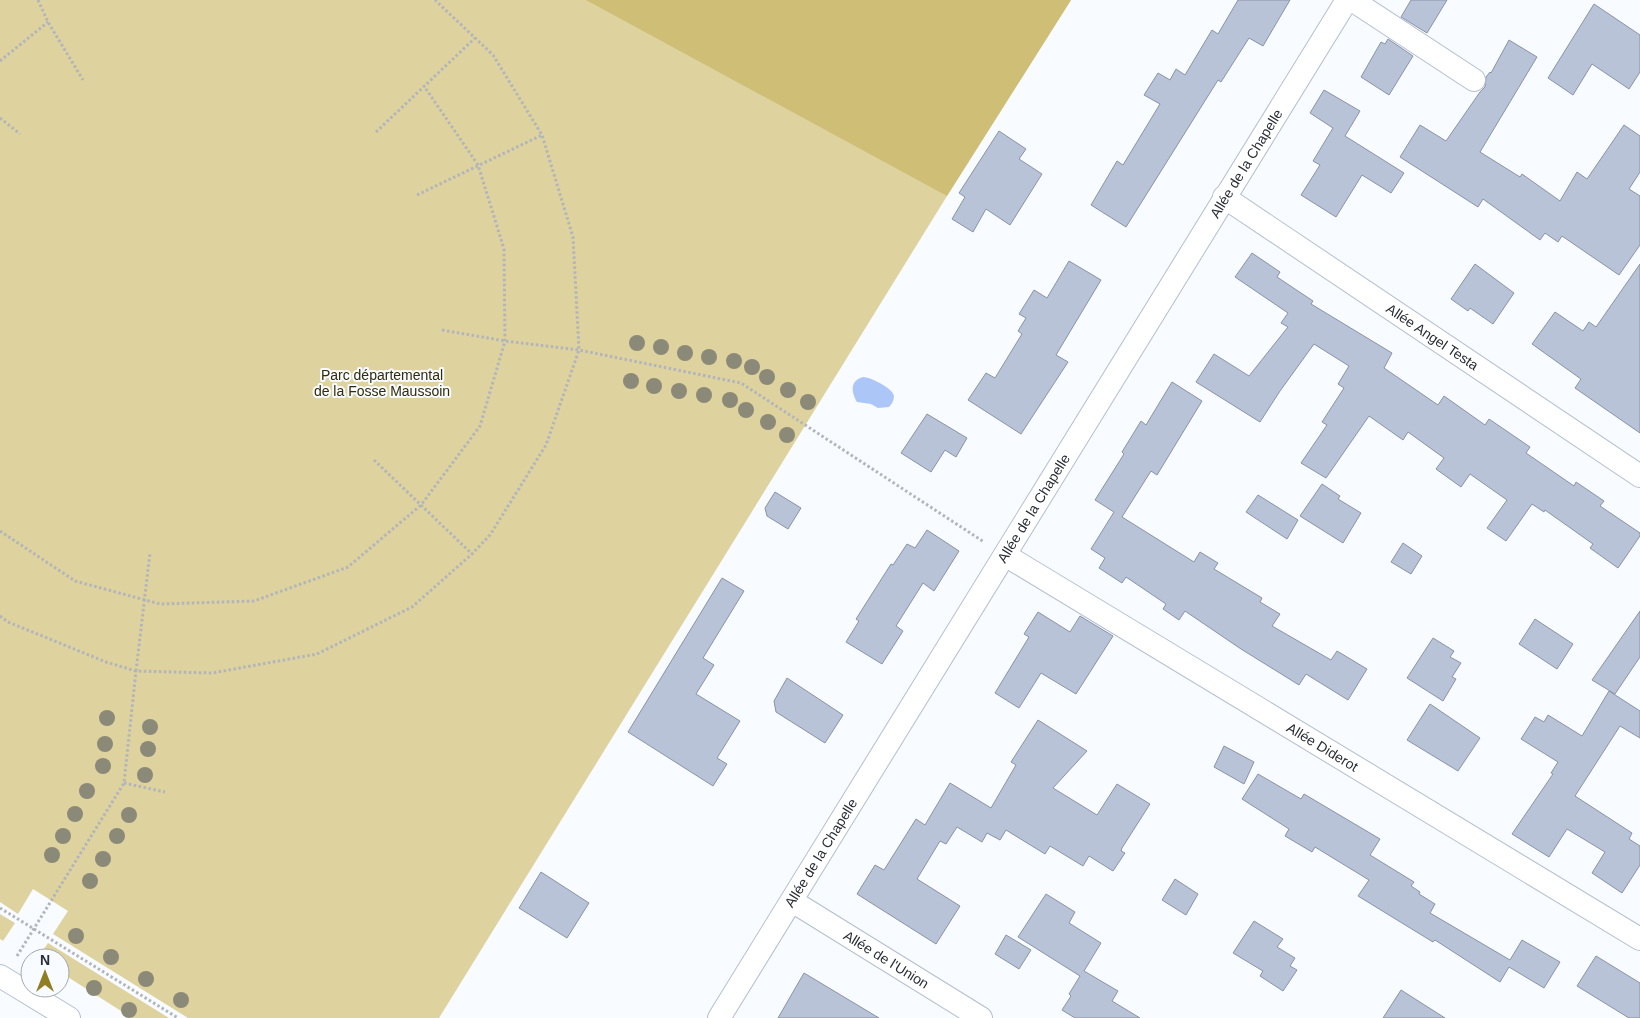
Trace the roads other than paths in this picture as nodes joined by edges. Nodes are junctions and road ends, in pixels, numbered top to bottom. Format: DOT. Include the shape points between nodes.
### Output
graph roads {
  1 [pos="1347,0"];
  2 [pos="1352,0"];
  3 [pos="1474,80"];
  4 [pos="1224,197"];
  5 [pos="1640,476"];
  6 [pos="1005,555"];
  7 [pos="792,901"];
  8 [pos="1640,940"];
  9 [pos="2,977"];
  10 [pos="69,1018"];
  11 [pos="719,1018"];
  12 [pos="981,1018"];
  1 -- 4 [label="street, Allée de la Chapelle"];
  2 -- 3 [label="street"];
  4 -- 5 [label="street, Allée Angel Testa"];
  4 -- 6 [label="street, Allée de la Chapelle"];
  6 -- 7 [label="street, Allée de la Chapelle"];
  6 -- 8 [label="street, Allée Diderot"];
  7 -- 11 [label="street, Allée de la Chapelle"];
  7 -- 12 [label="street, Allée de l'Union"];
  9 -- 10 [label="street"];
}
